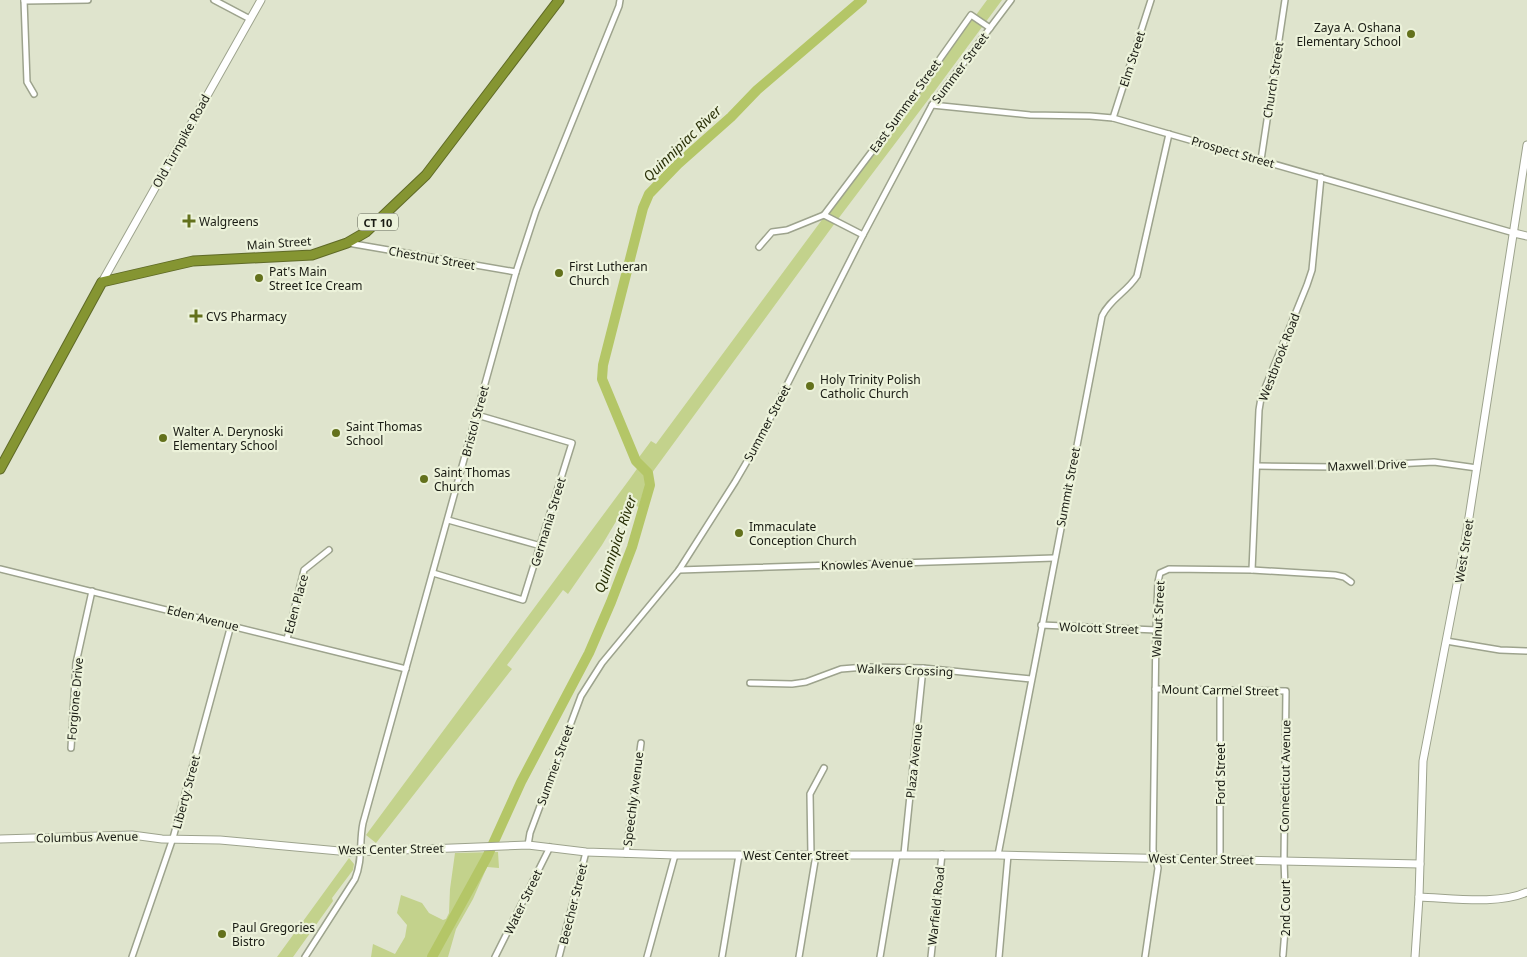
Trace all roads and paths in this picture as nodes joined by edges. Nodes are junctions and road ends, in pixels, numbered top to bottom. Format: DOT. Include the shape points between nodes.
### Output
graph roads {
  1 [pos="88,0"];
  2 [pos="214,0"];
  3 [pos="261,0"];
  4 [pos="559,0"];
  5 [pos="620,0"];
  6 [pos="1011,0"];
  7 [pos="1152,0"];
  8 [pos="1285,0"];
  9 [pos="24,1"];
  10 [pos="250,19"];
  11 [pos="990,28"];
  12 [pos="34,94"];
  13 [pos="932,105"];
  14 [pos="1113,118"];
  15 [pos="1169,134"];
  16 [pos="1527,145"];
  17 [pos="1261,160"];
  18 [pos="1321,177"];
  19 [pos="824,215"];
  20 [pos="1514,233"];
  21 [pos="863,235"];
  22 [pos="1527,236"];
  23 [pos="347,243"];
  24 [pos="759,247"];
  25 [pos="516,272"];
  26 [pos="102,282"];
  27 [pos="477,415"];
  28 [pos="1257,466"];
  29 [pos="1477,468"];
  30 [pos="0,469"];
  31 [pos="448,520"];
  32 [pos="540,546"];
  33 [pos="329,550"];
  34 [pos="1054,558"];
  35 [pos="0,569"];
  36 [pos="679,570"];
  37 [pos="1252,570"];
  38 [pos="433,573"];
  39 [pos="1351,582"];
  40 [pos="92,591"];
  41 [pos="231,625"];
  42 [pos="1041,625"];
  43 [pos="1156,630"];
  44 [pos="287,639"];
  45 [pos="1446,641"];
  46 [pos="1527,651"];
  47 [pos="923,668"];
  48 [pos="406,669"];
  49 [pos="1031,679"];
  50 [pos="750,683"];
  51 [pos="1155,689"];
  52 [pos="1220,690"];
  53 [pos="1286,691"];
  54 [pos="641,743"];
  55 [pos="71,748"];
  56 [pos="824,768"];
  57 [pos="0,838"];
  58 [pos="173,838"];
  59 [pos="528,845"];
  60 [pos="550,846"];
  61 [pos="361,851"];
  62 [pos="586,852"];
  63 [pos="626,854"];
  64 [pos="942,854"];
  65 [pos="675,855"];
  66 [pos="739,855"];
  67 [pos="814,855"];
  68 [pos="901,855"];
  69 [pos="998,855"];
  70 [pos="1008,855"];
  71 [pos="1154,859"];
  72 [pos="1220,859"];
  73 [pos="1284,860"];
  74 [pos="1420,864"];
  75 [pos="1527,892"];
  76 [pos="1419,897"];
  77 [pos="1283,955"];
  78 [pos="132,957"];
  79 [pos="305,957"];
  80 [pos="495,957"];
  81 [pos="559,957"];
  82 [pos="647,957"];
  83 [pos="722,957"];
  84 [pos="799,957"];
  85 [pos="880,957"];
  86 [pos="931,957"];
  87 [pos="1000,957"];
  88 [pos="1145,957"];
  89 [pos="1415,957"];
  1 -- 9 [label="street"];
  2 -- 10 [label="street"];
  3 -- 10 [label="street, Old Turnpike Road"];
  4 -- 23 [label="highway, Main Street / CT 10" via="426,175 366,232"];
  5 -- 25 [label="street, Bristol Street" via="536,211"];
  6 -- 11 [label="street, Summer Street"];
  7 -- 14 [label="street, Elm Street"];
  8 -- 17 [label="street, Church Street"];
  9 -- 12 [label="street" via="27,82"];
  10 -- 26 [label="street, Old Turnpike Road"];
  11 -- 13 [label="street, Summer Street"];
  11 -- 19 [label="street, East Summer Street" via="972,15"];
  13 -- 14 [label="street, Prospect Street" via="1030,115"];
  13 -- 21 [label="street, Summer Street"];
  14 -- 15 [label="street, Prospect Street"];
  15 -- 17 [label="street, Prospect Street"];
  15 -- 34 [label="street, Summit Street" via="1137,276 1132,285 1106,307 1102,316"];
  16 -- 20 [label="street, West Street"];
  17 -- 18 [label="street, Prospect Street"];
  18 -- 20 [label="street, Prospect Street"];
  18 -- 28 [label="street, Westbrook Road" via="1312,270 1261,398"];
  19 -- 21 [label="street"];
  19 -- 24 [label="street" via="787,230 772,232"];
  20 -- 22 [label="street, Prospect Street"];
  20 -- 29 [label="street, West Street"];
  21 -- 36 [label="street, Summer Street" via="756,446"];
  23 -- 25 [label="street, Chestnut Street"];
  23 -- 26 [label="highway, Main Street / CT 10" via="312,254 193,261"];
  25 -- 27 [label="street, Bristol Street"];
  26 -- 30 [label="highway"];
  27 -- 31 [label="street, Bristol Street"];
  27 -- 32 [label="street, Germania Street" via="572,443"];
  28 -- 29 [label="street, Maxwell Drive" via="1335,467 1434,462"];
  28 -- 37 [label="street, Westbrook Road"];
  29 -- 45 [label="street, West Street"];
  31 -- 32 [label="street"];
  31 -- 38 [label="street, Bristol Street"];
  32 -- 38 [label="street, Germania Street" via="524,600"];
  33 -- 44 [label="street, Eden Place" via="304,570"];
  34 -- 36 [label="street, Knowles Avenue"];
  34 -- 42 [label="street, Summit Street"];
  35 -- 40 [label="street, Eden Avenue"];
  36 -- 59 [label="street, Summer Street" via="602,663 581,696"];
  37 -- 39 [label="street, Walnut Street" via="1335,575"];
  37 -- 43 [label="street, Walnut Street" via="1169,569 1160,573"];
  38 -- 48 [label="street, Bristol Street"];
  40 -- 41 [label="street, Eden Avenue"];
  40 -- 55 [label="street, Forgione Drive" via="76,663"];
  41 -- 44 [label="street, Eden Avenue"];
  41 -- 58 [label="street, Liberty Street"];
  42 -- 43 [label="street, Wolcott Street"];
  42 -- 49 [label="street, Summit Street"];
  43 -- 51 [label="street, Walnut Street"];
  44 -- 48 [label="street, Eden Avenue"];
  45 -- 46 [label="street"];
  45 -- 74 [label="street, West Street" via="1423,761"];
  47 -- 49 [label="street, Walkers Crossing"];
  47 -- 50 [label="street, Walkers Crossing" via="842,669 806,682"];
  47 -- 68 [label="street, Plaza Avenue"];
  48 -- 61 [label="street, Bristol Street" via="363,823"];
  49 -- 69 [label="street, Summit Street"];
  51 -- 52 [label="street, Mount Carmel Street"];
  51 -- 71 [label="street, Walnut Street"];
  52 -- 53 [label="street, Mount Carmel Street"];
  52 -- 72 [label="street, Ford Street"];
  53 -- 73 [label="street, Connecticut Avenue"];
  54 -- 63 [label="street, Speechly Avenue"];
  56 -- 67 [label="street" via="810,794"];
  57 -- 58 [label="street, Columbus Avenue" via="108,835"];
  58 -- 61 [label="street, West Center Street"];
  58 -- 78 [label="street, Liberty Street"];
  59 -- 60 [label="street, West Center Street"];
  59 -- 61 [label="street, West Center Street"];
  60 -- 62 [label="street, West Center Street"];
  60 -- 80 [label="street, Water Street"];
  61 -- 79 [label="street, Bristol Street" via="361,864 355,879"];
  62 -- 63 [label="street, West Center Street"];
  62 -- 81 [label="street, Beecher Street"];
  63 -- 65 [label="street, West Center Street"];
  64 -- 68 [label="street, West Center Street"];
  64 -- 69 [label="street, West Center Street"];
  64 -- 86 [label="street, Warfield Road"];
  65 -- 66 [label="street, West Center Street"];
  65 -- 82 [label="street"];
  66 -- 67 [label="street, West Center Street"];
  66 -- 83 [label="street"];
  67 -- 68 [label="street, West Center Street"];
  67 -- 84 [label="street"];
  68 -- 85 [label="street, Plaza Avenue"];
  69 -- 70 [label="street, West Center Street"];
  70 -- 71 [label="street, West Center Street"];
  70 -- 87 [label="street"];
  71 -- 72 [label="street, West Center Street"];
  71 -- 88 [label="street, Walnut Street" via="1158,868"];
  72 -- 73 [label="street, West Center Street"];
  73 -- 74 [label="street, West Center Street"];
  73 -- 77 [label="street, 2nd Court" via="1286,917"];
  74 -- 76 [label="street, West Street"];
  75 -- 76 [label="street" via="1490,899"];
  76 -- 89 [label="street, West Street"];
}
